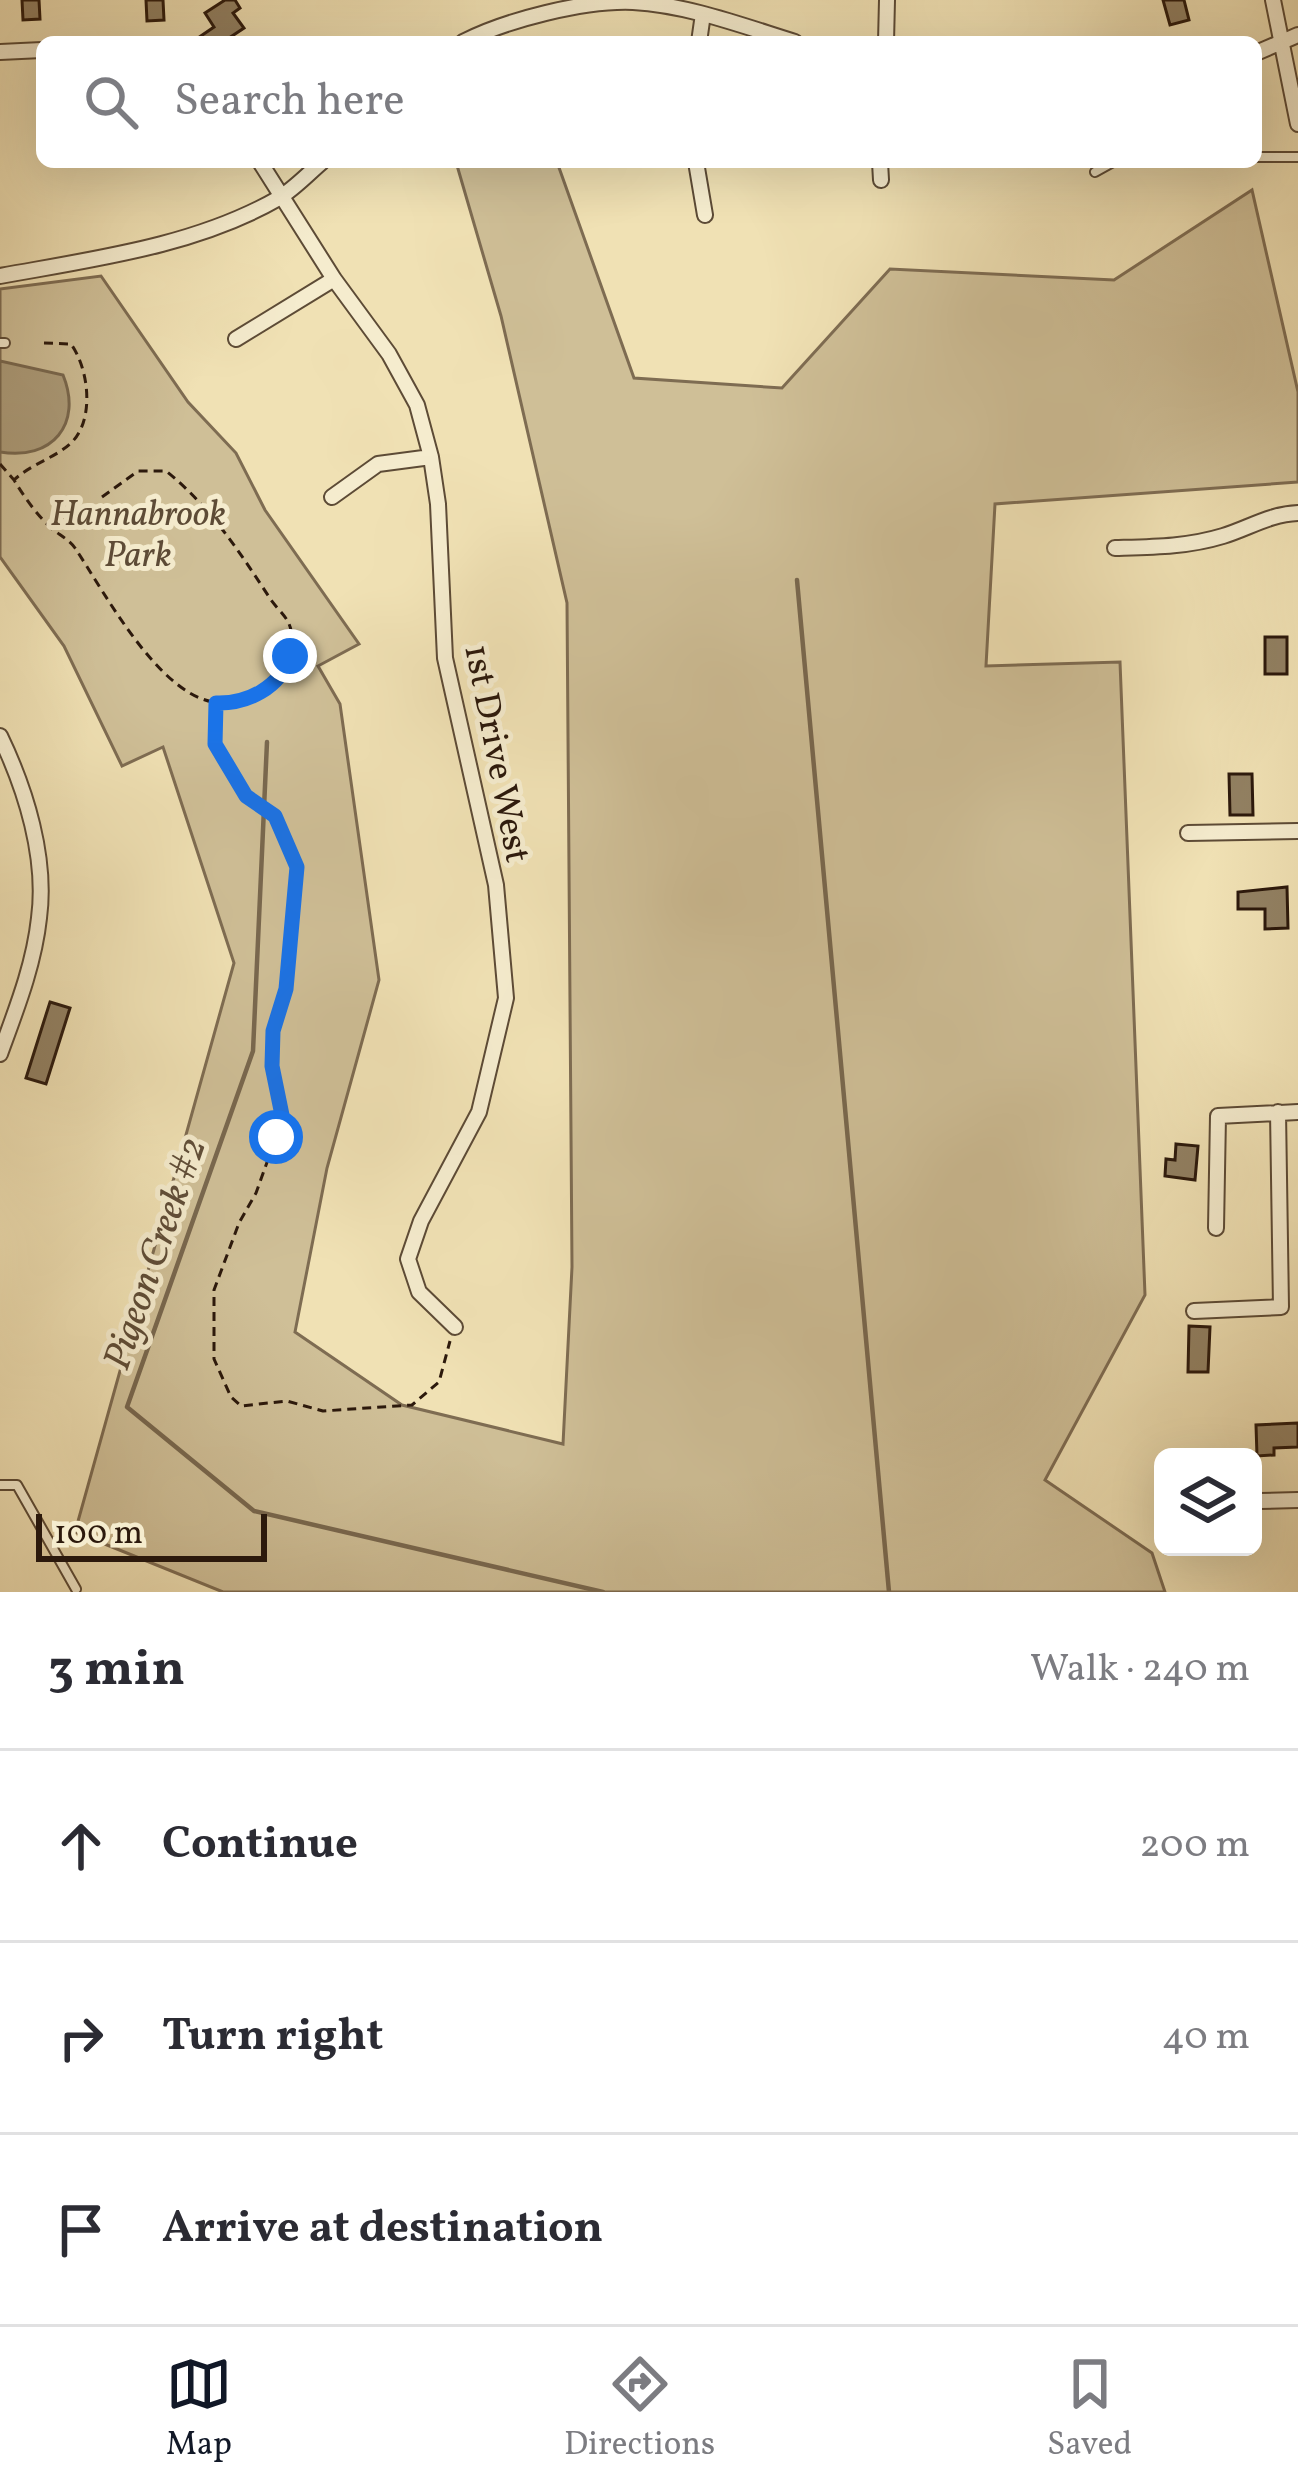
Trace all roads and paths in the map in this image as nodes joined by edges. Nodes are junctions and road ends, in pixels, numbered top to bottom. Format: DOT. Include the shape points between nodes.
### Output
graph roads {
  1 [pos="887,0"];
  2 [pos="1273,0"];
  3 [pos="703,14"];
  4 [pos="475,36"];
  5 [pos="700,36"];
  6 [pos="776,36"];
  7 [pos="886,36"];
  8 [pos="1291,38"];
  9 [pos="36,50"];
  10 [pos="1262,50"];
  11 [pos="0,52"];
  12 [pos="1298,124"];
  13 [pos="1262,157"];
  14 [pos="1298,157"];
  15 [pos="264,168"];
  16 [pos="315,168"];
  17 [pos="697,168"];
  18 [pos="880,168"];
  19 [pos="1102,168"];
  20 [pos="1095,172"];
  21 [pos="881,180"];
  22 [pos="282,196"];
  23 [pos="705,215"];
  24 [pos="0,276"];
  25 [pos="334,279"];
  26 [pos="236,339"];
  27 [pos="44,343"];
  28 [pos="431,457"];
  29 [pos="0,464"];
  30 [pos="14,480"];
  31 [pos="102,497"];
  32 [pos="332,497"];
  33 [pos="1298,513"];
  34 [pos="1115,548"];
  35 [pos="216,703"];
  36 [pos="0,736"];
  37 [pos="1298,830"];
  38 [pos="1188,833"];
  39 [pos="0,1054"];
  40 [pos="1278,1112"];
  41 [pos="1298,1112"];
  42 [pos="1216,1228"];
  43 [pos="1194,1311"];
  44 [pos="455,1327"];
  45 [pos="0,1485"];
  46 [pos="1298,1500"];
  47 [pos="1262,1501"];
  48 [pos="76,1588"];
  1 -- 7 [label="street"];
  2 -- 8 [label="street"];
  3 -- 4 [label="street" via="632,2"];
  3 -- 5 [label="street"];
  3 -- 6 [label="street"];
  8 -- 10 [label="street"];
  8 -- 12 [label="street"];
  9 -- 11 [label="street"];
  13 -- 14 [label="lane"];
  15 -- 22 [label="street, 1st Drive West"];
  16 -- 22 [label="street"];
  17 -- 23 [label="street"];
  18 -- 21 [label="street"];
  19 -- 20 [label="lane"];
  22 -- 24 [label="street" via="172,240"];
  22 -- 25 [label="street, 1st Drive West"];
  25 -- 26 [label="street"];
  25 -- 28 [label="street, 1st Drive West" via="408,388"];
  27 -- 30 [label="path" via="77,352 87,376 84,412 74,441"];
  28 -- 32 [label="street" via="378,464"];
  28 -- 44 [label="street, 1st Drive West" via="446,658 496,885 506,998 479,1112 408,1258 419,1292"];
  29 -- 30 [label="path"];
  30 -- 35 [label="path" via="76,549 168,677"];
  31 -- 35 [label="path" via="138,471 166,471 218,524 286,616 286,668 240,703"];
  33 -- 34 [label="street" via="1178,547"];
  35 -- 44 [label="path" via="215,744 246,796 275,816 297,867 272,1052 282,1115 215,1283 214,1359 241,1406 399,1407 440,1382"];
  36 -- 39 [label="street" via="19,775 36,848 40,916"];
  37 -- 38 [label="street"];
  40 -- 41 [label="street"];
  40 -- 42 [label="street" via="1218,1116"];
  40 -- 43 [label="street" via="1281,1307"];
  45 -- 48 [label="lane" via="17,1485"];
  46 -- 47 [label="street"];
}
